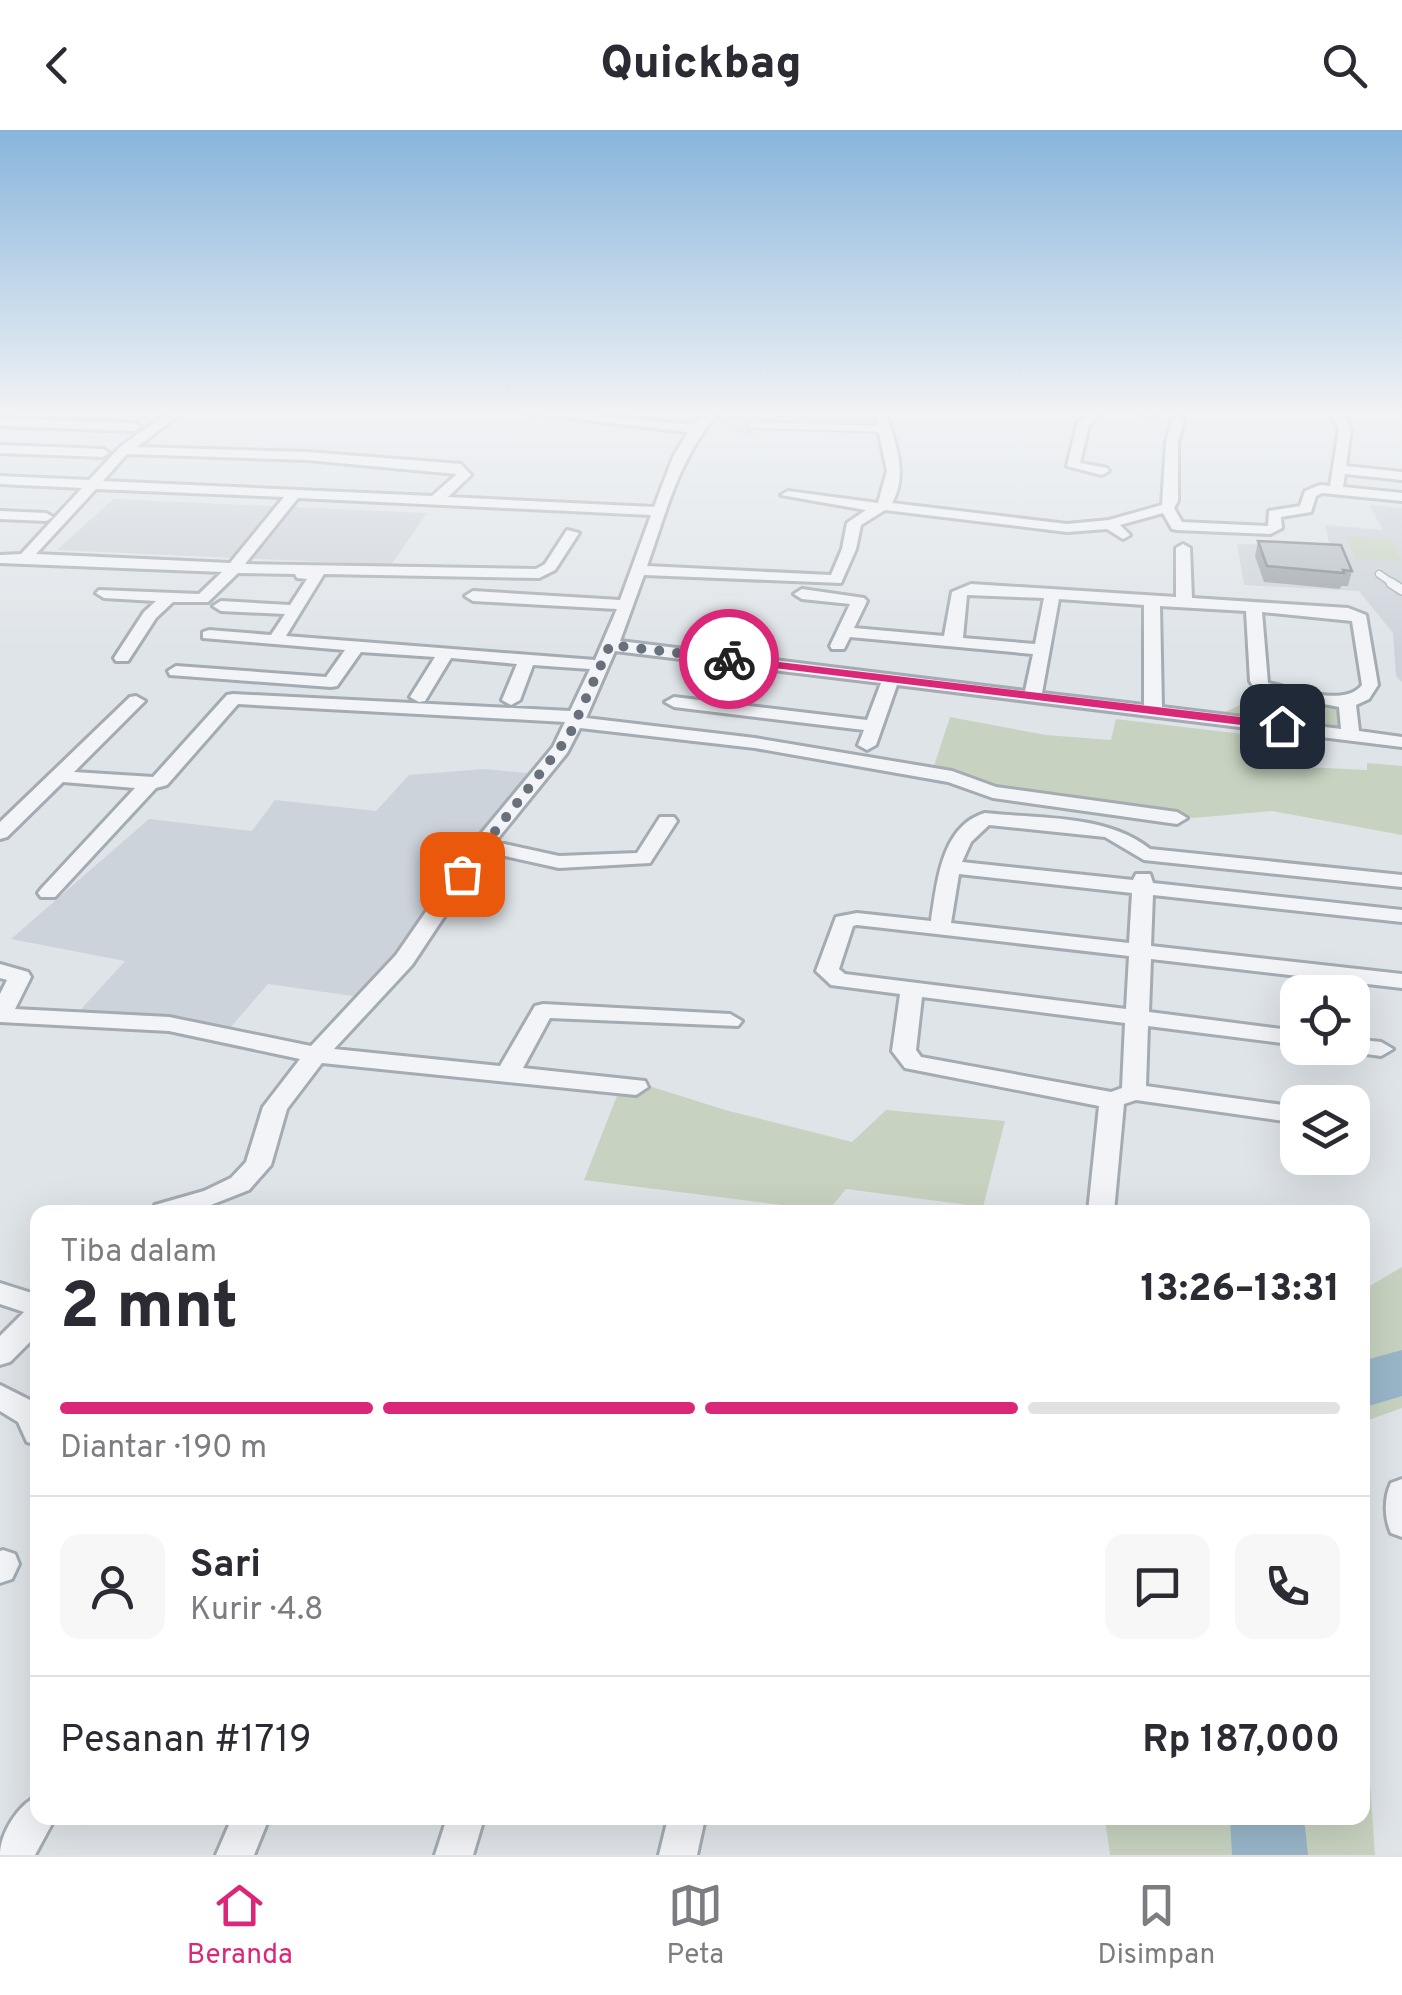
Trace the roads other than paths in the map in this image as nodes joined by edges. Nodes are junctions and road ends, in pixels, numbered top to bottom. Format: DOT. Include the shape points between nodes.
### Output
graph roads {
  1 [pos="84,492"];
  2 [pos="216,492"];
  3 [pos="445,492"];
  4 [pos="666,492"];
  5 [pos="892,492"];
  6 [pos="1172,492"];
  7 [pos="1313,492"];
  8 [pos="1365,492"];
  9 [pos="788,495"];
  10 [pos="292,496"];
  11 [pos="1402,496"];
  12 [pos="433,503"];
  13 [pos="881,507"];
  14 [pos="1167,508"];
  15 [pos="659,511"];
  16 [pos="0,515"];
  17 [pos="46,516"];
  18 [pos="1110,524"];
  19 [pos="572,534"];
  20 [pos="1123,536"];
  21 [pos="1183,548"];
  22 [pos="2,552"];
  23 [pos="26,558"];
  24 [pos="240,570"];
  25 [pos="638,570"];
  26 [pos="1379,574"];
  27 [pos="803,580"];
  28 [pos="1402,590"];
  29 [pos="104,592"];
  30 [pos="1054,593"];
  31 [pos="474,596"];
  32 [pos="168,598"];
  33 [pos="1152,599"];
  34 [pos="1184,600"];
  35 [pos="626,605"];
  36 [pos="221,606"];
  37 [pos="1254,606"];
  38 [pos="297,610"];
  39 [pos="854,633"];
  40 [pos="209,635"];
  41 [pos="276,640"];
  42 [pos="956,640"];
  43 [pos="610,645"];
  44 [pos="838,646"];
  45 [pos="356,648"];
  46 [pos="1042,650"];
  47 [pos="446,654"];
  48 [pos="122,658"];
  49 [pos="527,660"];
  50 [pos="601,665"];
  51 [pos="176,671"];
  52 [pos="892,679"];
  53 [pos="1034,695"];
  54 [pos="419,698"];
  55 [pos="136,700"];
  56 [pos="512,700"];
  57 [pos="674,702"];
  58 [pos="1347,704"];
  59 [pos="1153,710"];
  60 [pos="577,719"];
  61 [pos="874,726"];
  62 [pos="1350,734"];
  63 [pos="1402,742"];
  64 [pos="867,746"];
  65 [pos="62,776"];
  66 [pos="149,784"];
  67 [pos="1177,818"];
  68 [pos="667,821"];
  69 [pos="0,833"];
  70 [pos="482,845"];
  71 [pos="1144,854"];
  72 [pos="952,867"];
  73 [pos="1402,881"];
  74 [pos="1142,889"];
  75 [pos="48,893"];
  76 [pos="1402,916"];
  77 [pos="940,928"];
  78 [pos="1140,952"];
  79 [pos="0,971"];
  80 [pos="1402,981"];
  81 [pos="912,989"];
  82 [pos="0,1015"];
  83 [pos="1137,1018"];
  84 [pos="730,1020"];
  85 [pos="1280,1036"];
  86 [pos="1370,1048"];
  87 [pos="1381,1049"];
  88 [pos="316,1055"];
  89 [pos="506,1076"];
  90 [pos="636,1088"];
  91 [pos="1123,1096"];
  92 [pos="1280,1113"];
  93 [pos="188,1205"];
  94 [pos="1102,1205"];
  95 [pos="0,1293"];
  96 [pos="30,1303"];
  97 [pos="30,1323"];
  98 [pos="0,1354"];
  99 [pos="0,1397"];
  100 [pos="30,1414"];
  101 [pos="1402,1492"];
  102 [pos="1402,1523"];
  103 [pos="32,1825"];
  104 [pos="248,1825"];
  105 [pos="464,1825"];
  106 [pos="685,1825"];
  107 [pos="14,1855"];
  108 [pos="235,1855"];
  109 [pos="454,1855"];
  110 [pos="678,1855"];
  1 -- 23 [label="street"];
  2 -- 10 [label="street"];
  3 -- 12 [label="street"];
  4 -- 15 [label="street"];
  5 -- 13 [label="street"];
  6 -- 14 [label="street"];
  7 -- 14 [label="street" via="1302,510 1274,514 1274,530 1177,526"];
  8 -- 11 [label="street"];
  9 -- 13 [label="street"];
  10 -- 12 [label="street"];
  10 -- 24 [label="street"];
  12 -- 15 [label="street"];
  13 -- 18 [label="street" via="1067,528"];
  13 -- 27 [label="street" via="854,523 840,578"];
  14 -- 18 [label="street"];
  15 -- 25 [label="street"];
  16 -- 17 [label="street"];
  18 -- 20 [label="street"];
  19 -- 24 [label="street" via="538,574"];
  21 -- 34 [label="street"];
  22 -- 23 [label="street"];
  23 -- 24 [label="street"];
  24 -- 32 [label="street" via="207,598"];
  24 -- 38 [label="street" via="317,575"];
  25 -- 27 [label="street"];
  25 -- 35 [label="street"];
  26 -- 28 [label="lane"];
  27 -- 44 [label="street" via="798,594 859,600"];
  29 -- 32 [label="street"];
  30 -- 33 [label="street"];
  30 -- 42 [label="street" via="960,592"];
  30 -- 46 [label="street"];
  31 -- 35 [label="street"];
  32 -- 48 [label="street"];
  33 -- 34 [label="street"];
  33 -- 59 [label="street"];
  34 -- 37 [label="street"];
  35 -- 43 [label="street"];
  36 -- 38 [label="street"];
  37 -- 58 [label="street" via="1262,687"];
  37 -- 58 [label="street" via="1360,618 1370,685"];
  38 -- 41 [label="street"];
  39 -- 42 [label="street"];
  40 -- 41 [label="street"];
  41 -- 45 [label="street"];
  42 -- 46 [label="street"];
  43 -- 50 [label="street"];
  43 -- 52 [label="street"];
  45 -- 47 [label="street"];
  45 -- 51 [label="street" via="330,682"];
  46 -- 53 [label="street"];
  47 -- 49 [label="street"];
  47 -- 54 [label="street"];
  49 -- 50 [label="street"];
  49 -- 56 [label="street"];
  50 -- 60 [label="street"];
  52 -- 53 [label="street"];
  52 -- 61 [label="street"];
  53 -- 59 [label="street"];
  55 -- 65 [label="street"];
  57 -- 61 [label="street"];
  58 -- 62 [label="street"];
  59 -- 62 [label="street"];
  60 -- 66 [label="street" via="233,699 160,781"];
  60 -- 67 [label="street" via="756,743 952,777 994,792"];
  60 -- 70 [label="street" via="552,761"];
  61 -- 64 [label="street"];
  62 -- 63 [label="street"];
  65 -- 66 [label="street"];
  65 -- 69 [label="street"];
  66 -- 75 [label="street"];
  68 -- 70 [label="street" via="644,860 559,862"];
  70 -- 88 [label="street" via="404,960"];
  71 -- 72 [label="street" via="1110,832 998,818 968,829 957,842"];
  71 -- 73 [label="street"];
  71 -- 74 [label="street"];
  72 -- 74 [label="street"];
  72 -- 77 [label="street"];
  74 -- 76 [label="street"];
  74 -- 78 [label="street"];
  77 -- 78 [label="street"];
  77 -- 81 [label="street" via="844,922 827,971 839,980"];
  78 -- 80 [label="street"];
  78 -- 83 [label="street"];
  79 -- 82 [label="street" via="20,977"];
  81 -- 83 [label="street"];
  81 -- 91 [label="street" via="904,1051 913,1063"];
  82 -- 88 [label="street" via="169,1024"];
  83 -- 85 [label="street"];
  83 -- 91 [label="street"];
  84 -- 89 [label="street" via="543,1011"];
  86 -- 87 [label="street"];
  88 -- 89 [label="street"];
  88 -- 93 [label="street" via="275,1107 258,1164 240,1184"];
  89 -- 90 [label="street"];
  91 -- 92 [label="street"];
  91 -- 94 [label="street"];
  95 -- 96 [label="street"];
  97 -- 98 [label="street"];
  99 -- 100 [label="street"];
  101 -- 102 [label="street"];
  103 -- 107 [label="street"];
  104 -- 108 [label="street"];
  105 -- 109 [label="street"];
  106 -- 110 [label="street"];
}
